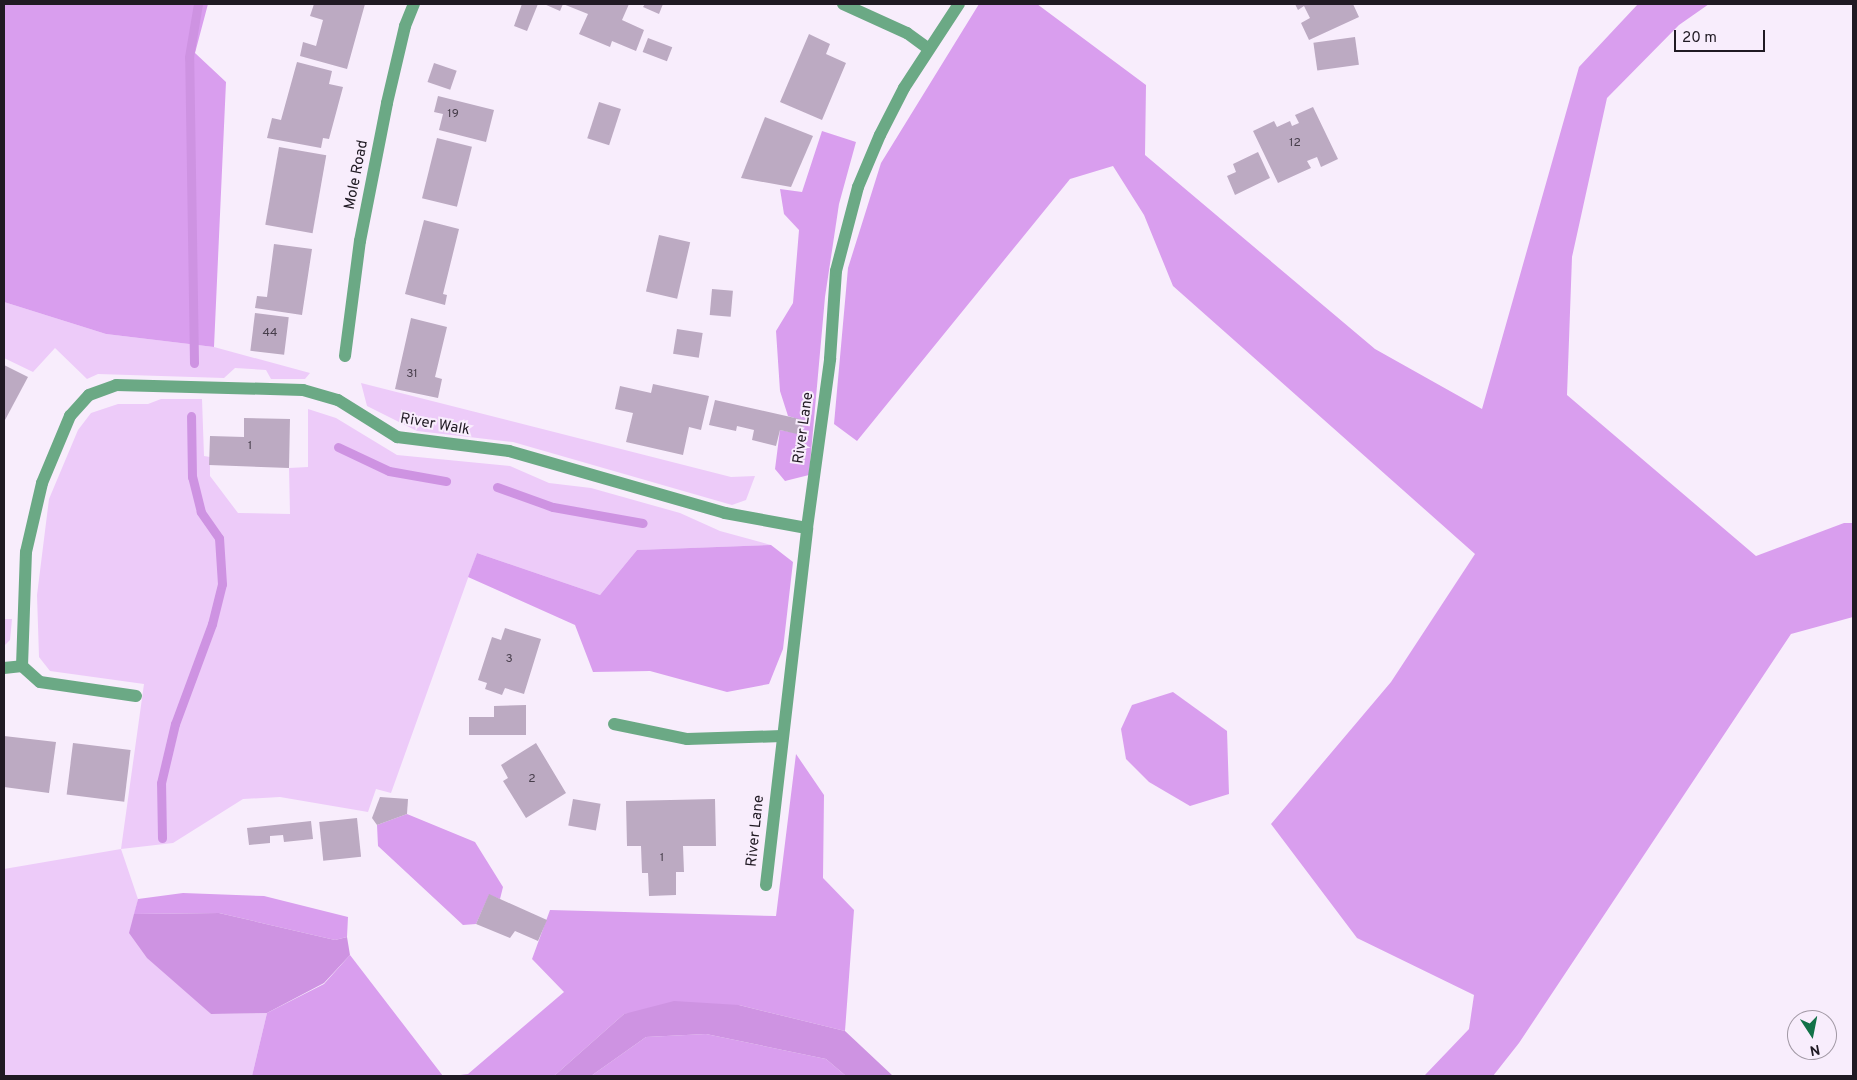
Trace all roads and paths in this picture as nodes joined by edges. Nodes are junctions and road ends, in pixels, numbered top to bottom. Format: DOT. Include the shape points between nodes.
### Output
graph roads {
  1 [pos="414,4"];
  2 [pos="843,4"];
  3 [pos="960,4"];
  4 [pos="928,48"];
  5 [pos="345,356"];
  6 [pos="807,528"];
  7 [pos="22,666"];
  8 [pos="4,668"];
  9 [pos="136,696"];
  10 [pos="614,724"];
  11 [pos="782,736"];
  12 [pos="766,885"];
  1 -- 5 [label="street, Mole Road" via="405,26 360,241"];
  2 -- 4 [label="street" via="907,33"];
  3 -- 4 [label="street, River Lane"];
  4 -- 6 [label="street, River Lane" via="904,88 858,187 839,262 830,359"];
  6 -- 7 [label="street, River Walk" via="725,513 509,451 397,437 338,400 303,390 116,385 89,396 70,416 42,483 26,552"];
  6 -- 11 [label="street, River Lane"];
  7 -- 8 [label="street"];
  7 -- 9 [label="street" via="40,682"];
  10 -- 11 [label="street" via="687,739"];
  11 -- 12 [label="street, River Lane"];
}
